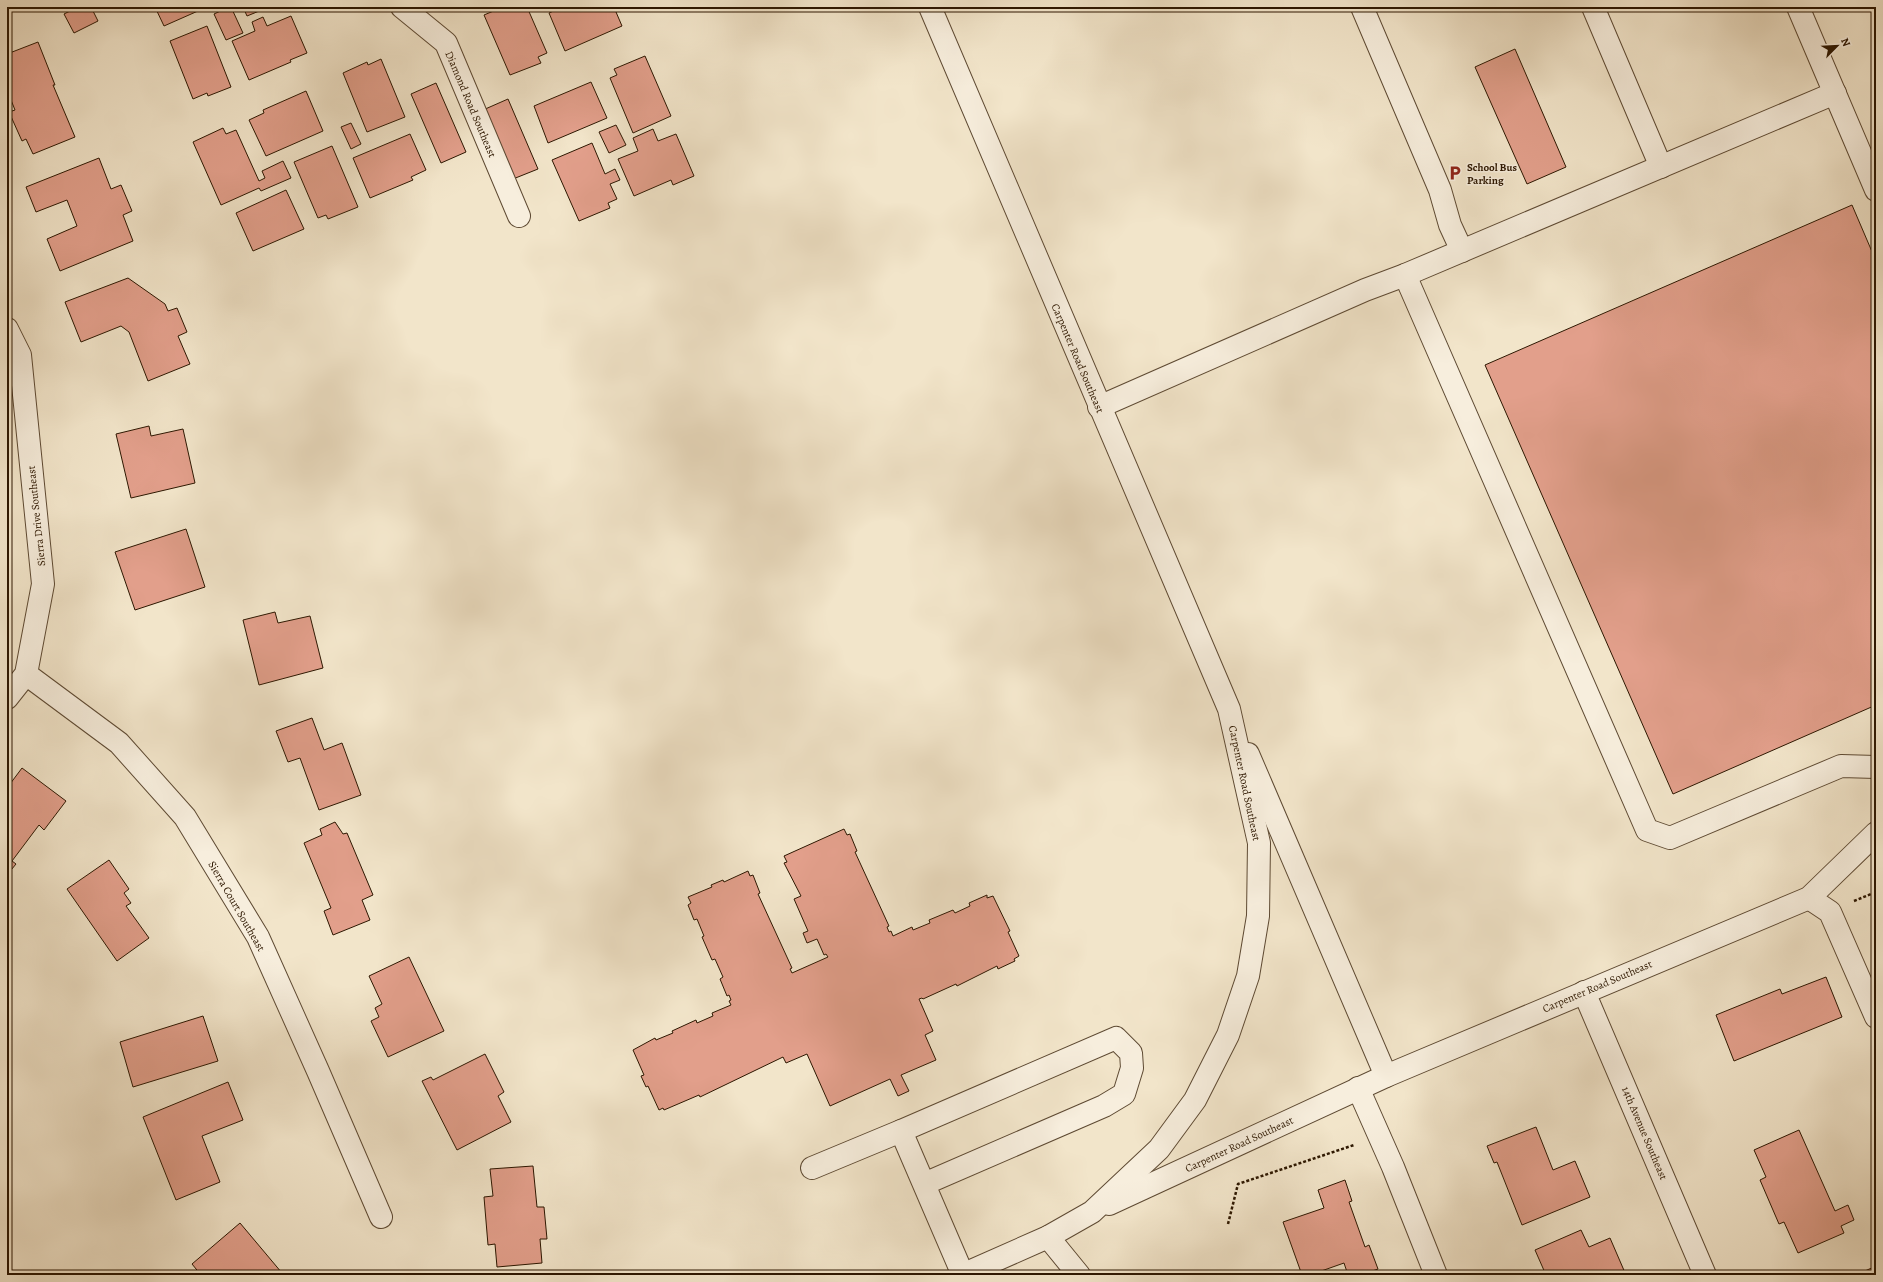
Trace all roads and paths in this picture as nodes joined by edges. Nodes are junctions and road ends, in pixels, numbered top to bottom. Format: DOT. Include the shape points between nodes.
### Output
graph roads {
  1 [pos="402,7"];
  2 [pos="930,7"];
  3 [pos="1362,7"];
  4 [pos="1594,7"];
  5 [pos="1798,7"];
  6 [pos="1835,93"];
  7 [pos="1662,167"];
  8 [pos="1876,190"];
  9 [pos="519,216"];
  10 [pos="1462,250"];
  11 [pos="1405,275"];
  12 [pos="7,329"];
  13 [pos="1099,407"];
  14 [pos="26,674"];
  15 [pos="7,698"];
  16 [pos="1229,709"];
  17 [pos="1876,767"];
  18 [pos="1876,833"];
  19 [pos="1808,898"];
  20 [pos="1584,992"];
  21 [pos="1876,1017"];
  22 [pos="1386,1076"];
  23 [pos="1358,1088"];
  24 [pos="901,1131"];
  25 [pos="1380,1136"];
  26 [pos="812,1168"];
  27 [pos="924,1184"];
  28 [pos="1092,1212"];
  29 [pos="381,1217"];
  30 [pos="1228,1224"];
  31 [pos="1048,1238"];
  32 [pos="963,1275"];
  33 [pos="1079,1275"];
  34 [pos="1436,1275"];
  35 [pos="1705,1275"];
  1 -- 9 [label="street, Diamond Road Southeast" via="446,43"];
  2 -- 13 [label="street, Carpenter Road Southeast"];
  3 -- 10 [label="street" via="1440,190 1450,225"];
  4 -- 7 [label="street"];
  5 -- 6 [label="street"];
  6 -- 7 [label="street"];
  6 -- 8 [label="street"];
  7 -- 10 [label="street"];
  10 -- 11 [label="street"];
  11 -- 13 [label="street" via="1365,290"];
  11 -- 17 [label="street" via="1647,830 1670,838 1841,766"];
  12 -- 14 [label="street, Sierra Drive Southeast" via="20,355 43,584"];
  13 -- 16 [label="street, Carpenter Road Southeast"];
  14 -- 15 [label="street, Sierra Drive Southeast"];
  14 -- 29 [label="street, Sierra Court Southeast" via="119,743 185,817 258,938"];
  16 -- 22 [label="street, Carpenter Road Southeast"];
  16 -- 28 [label="street, Carpenter Road Southeast" via="1259,843 1258,916 1248,976 1228,1035 1195,1100 1159,1149"];
  18 -- 19 [label="street"];
  19 -- 20 [label="street, Carpenter Road Southeast"];
  19 -- 21 [label="street" via="1830,912"];
  20 -- 22 [label="street, Carpenter Road Southeast"];
  20 -- 35 [label="street, 14th Avenue Southeast"];
  22 -- 23 [label="street, Carpenter Road Southeast"];
  23 -- 25 [label="street"];
  23 -- 28 [label="street, Carpenter Road Southeast"];
  24 -- 26 [label="street"];
  24 -- 27 [label="street"];
  24 -- 27 [label="street" via="1116,1038 1131,1053 1132,1068 1124,1094 1104,1106"];
  25 -- 30 [label="path" via="1238,1184"];
  25 -- 34 [label="street"];
  27 -- 32 [label="street"];
  28 -- 31 [label="street, Carpenter Road Southeast"];
  31 -- 32 [label="street, Carpenter Road Southeast"];
  31 -- 33 [label="street"];
}
